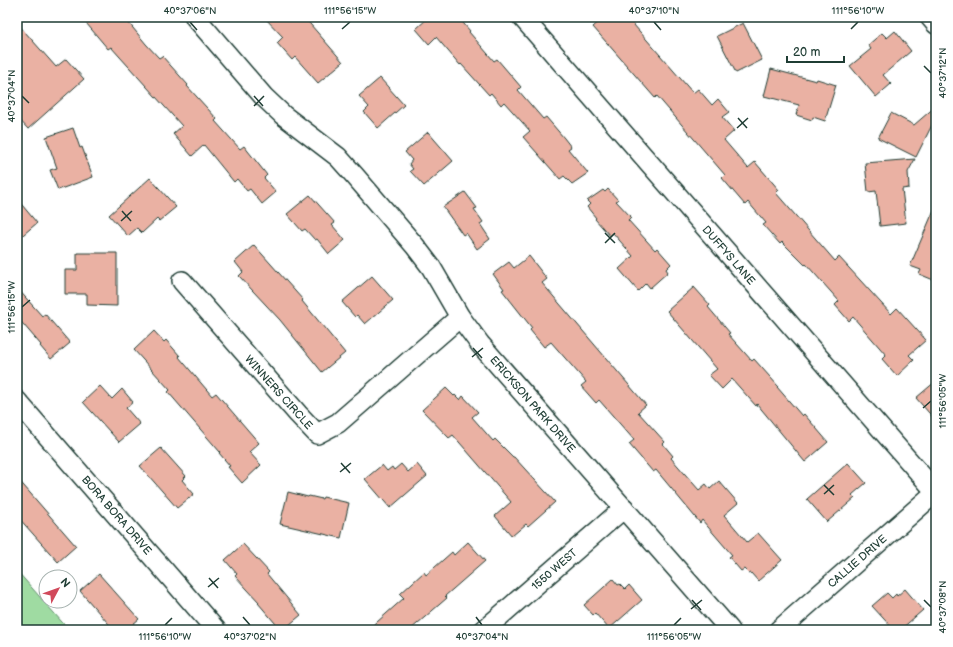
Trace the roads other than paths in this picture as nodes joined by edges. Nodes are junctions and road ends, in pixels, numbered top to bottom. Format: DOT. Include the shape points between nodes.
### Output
graph roads {
  1 [pos="194,17"];
  2 [pos="522,17"];
  3 [pos="930,17"];
  4 [pos="936,24"];
  5 [pos="182,281"];
  6 [pos="460,317"];
  7 [pos="17,401"];
  8 [pos="936,492"];
  9 [pos="624,508"];
  10 [pos="216,630"];
  11 [pos="484,630"];
  12 [pos="730,630"];
  13 [pos="779,630"];
  1 -- 6 [label="street, ERICKSON PARK DRIVE" via="264,98 338,157 355,176 415,246"];
  2 -- 8 [label="street, DUFFYS LANE"];
  3 -- 4 [label="street"];
  5 -- 6 [label="street, WINNERS CIRCLE" via="317,434 338,424"];
  6 -- 9 [label="street, ERICKSON PARK DRIVE" via="480,344"];
  7 -- 10 [label="street, BORA BORA DRIVE"];
  8 -- 13 [label="street, CALLIE DRIVE"];
  9 -- 11 [label="street, 1550 WEST"];
  9 -- 12 [label="street, ERICKSON PARK DRIVE"];
}
